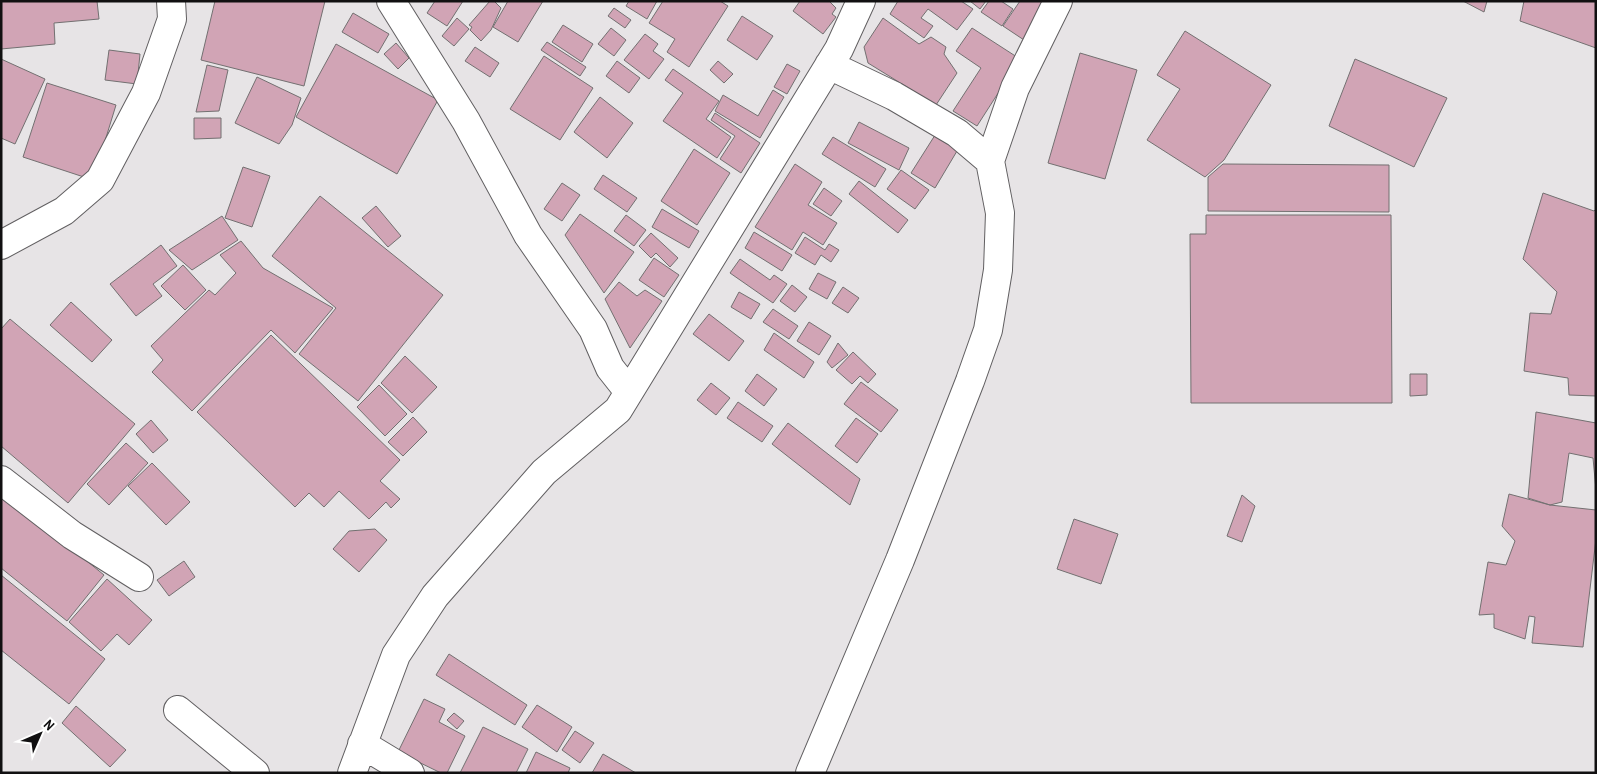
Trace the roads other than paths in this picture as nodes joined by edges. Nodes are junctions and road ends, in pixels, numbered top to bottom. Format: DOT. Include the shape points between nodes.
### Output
graph roads {
  1 [pos="172,1"];
  2 [pos="391,1"];
  3 [pos="861,1"];
  4 [pos="1058,1"];
  5 [pos="829,65"];
  6 [pos="990,162"];
  7 [pos="1,245"];
  8 [pos="629,392"];
  9 [pos="1,480"];
  10 [pos="139,577"];
  11 [pos="178,710"];
  12 [pos="362,744"];
  13 [pos="813,771"];
  14 [pos="254,773"];
  15 [pos="352,773"];
  16 [pos="410,773"];
  1 -- 7 [label="street" via="172,19 146,93 100,180 64,211"];
  2 -- 8 [label="street" via="466,121 528,235 593,329 610,368"];
  3 -- 5 [label="street"];
  4 -- 6 [label="street" via="1015,88"];
  5 -- 6 [label="street" via="894,96 957,133"];
  5 -- 8 [label="street"];
  6 -- 13 [label="street" via="1000,213 998,270 988,330 900,560"];
  8 -- 12 [label="street" via="618,410 544,472 435,596 396,655"];
  9 -- 10 [label="street" via="106,558"];
  11 -- 14 [label="street"];
  12 -- 15 [label="street"];
  12 -- 16 [label="street"];
}
